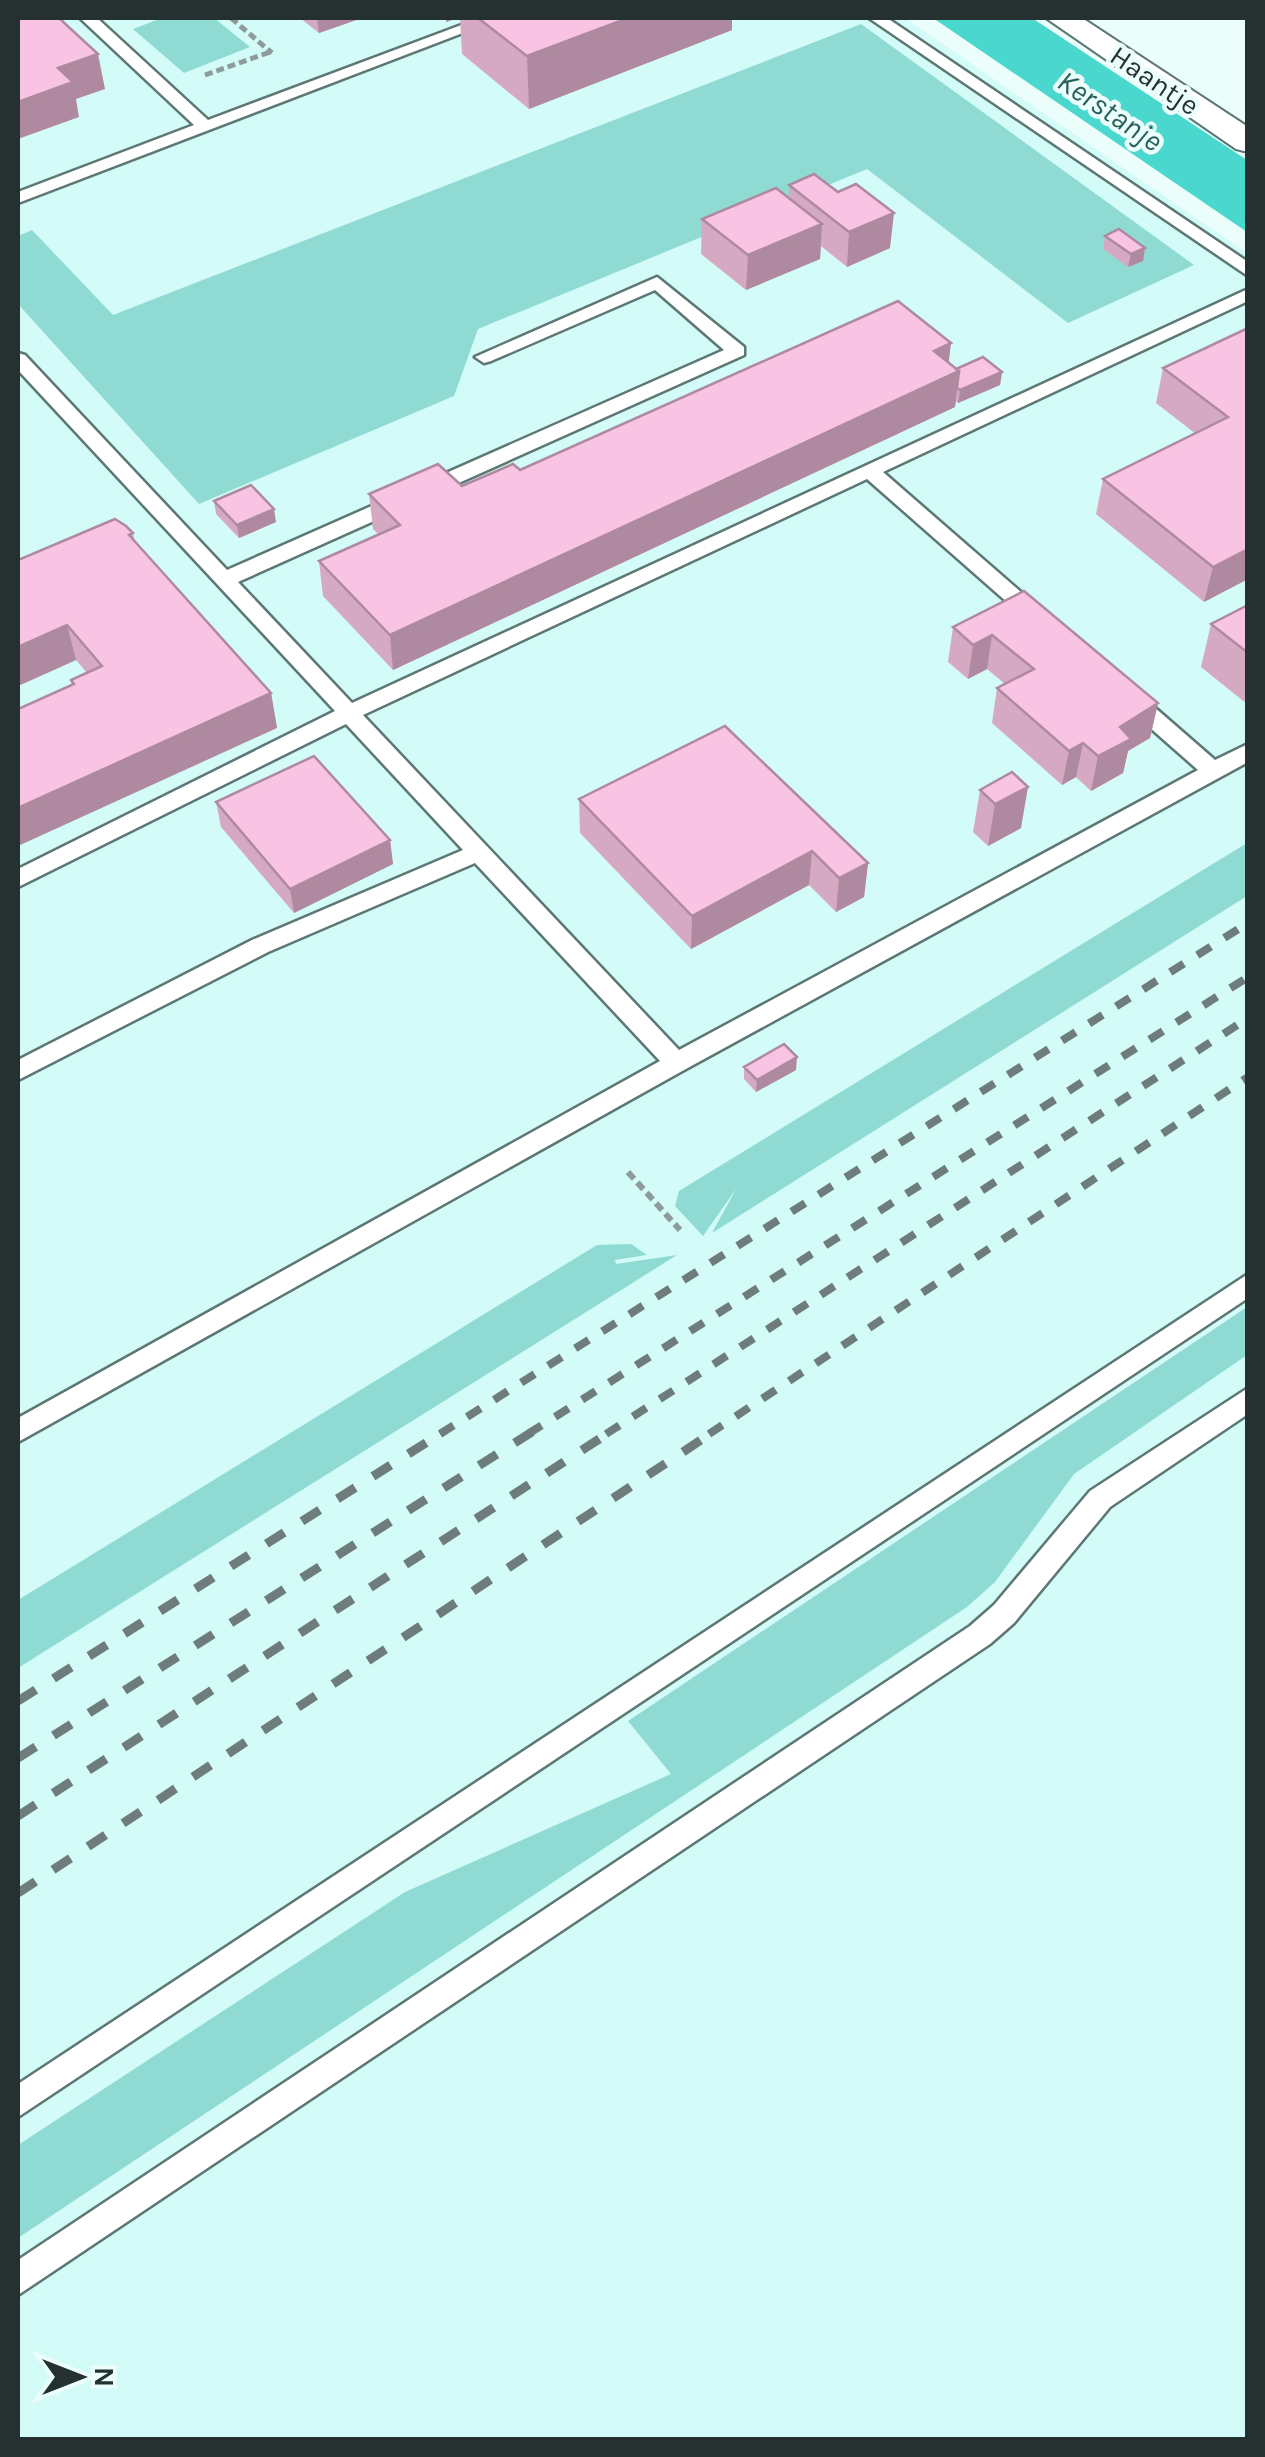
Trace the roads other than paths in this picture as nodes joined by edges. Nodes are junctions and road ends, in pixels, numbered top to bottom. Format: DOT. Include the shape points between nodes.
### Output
graph roads {
  1 [pos="88,18"];
  2 [pos="494,18"];
  3 [pos="877,18"];
  4 [pos="1062,18"];
  5 [pos="206,127"];
  6 [pos="1248,142"];
  7 [pos="18,198"];
  8 [pos="1248,272"];
  9 [pos="1248,294"];
  10 [pos="484,357"];
  11 [pos="18,359"];
  12 [pos="41,384"];
  13 [pos="18,394"];
  14 [pos="870,472"];
  15 [pos="224,580"];
  16 [pos="1050,628"];
  17 [pos="1110,680"];
  18 [pos="348,713"];
  19 [pos="1248,752"];
  20 [pos="1214,772"];
  21 [pos="479,852"];
  22 [pos="18,879"];
  23 [pos="676,1063"];
  24 [pos="18,1071"];
  25 [pos="1248,1284"];
  26 [pos="1248,1399"];
  27 [pos="18,1431"];
  28 [pos="18,2102"];
  29 [pos="18,2279"];
  1 -- 5 [label="lane"];
  2 -- 5 [label="lane"];
  3 -- 8 [label="lane"];
  4 -- 6 [label="street, Haantje"];
  5 -- 7 [label="lane"];
  9 -- 14 [label="lane"];
  10 -- 15 [label="lane" via="657,282 737,351"];
  11 -- 12 [label="lane"];
  12 -- 13 [label="lane"];
  12 -- 15 [label="lane"];
  14 -- 16 [label="lane"];
  14 -- 18 [label="lane"];
  15 -- 18 [label="lane"];
  17 -- 20 [label="lane"];
  18 -- 21 [label="lane"];
  18 -- 22 [label="lane"];
  19 -- 20 [label="lane"];
  20 -- 23 [label="lane"];
  21 -- 23 [label="lane"];
  21 -- 24 [label="lane" via="260,946"];
  23 -- 27 [label="lane"];
  25 -- 28 [label="lane"];
  26 -- 29 [label="lane" via="1100,1499 980,1635"];
}
